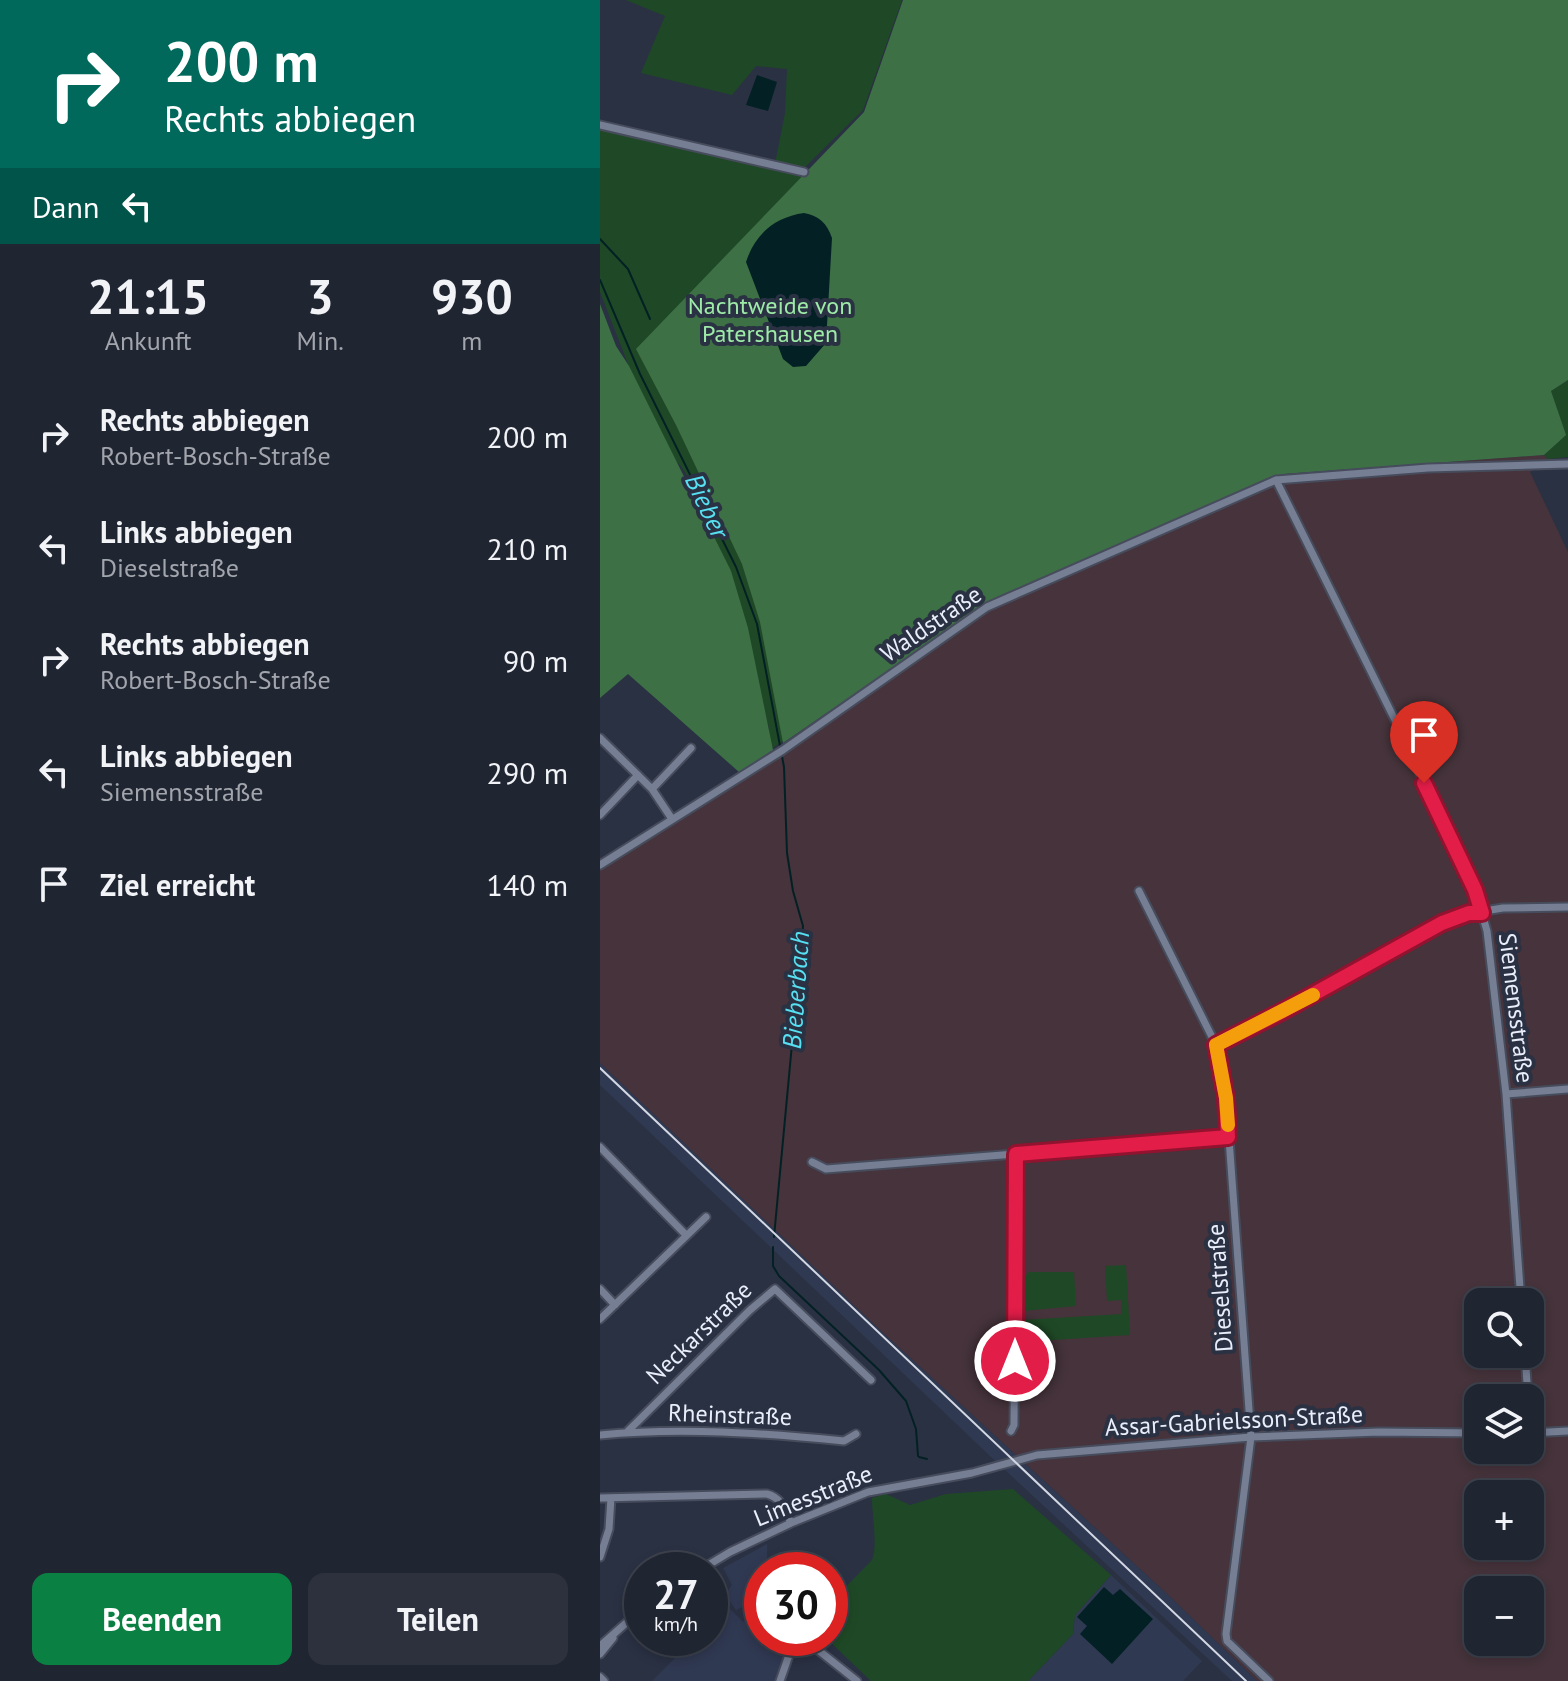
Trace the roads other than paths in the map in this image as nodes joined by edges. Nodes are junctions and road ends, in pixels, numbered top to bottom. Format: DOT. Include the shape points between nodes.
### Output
graph roads {
  1 [pos="600,125"];
  2 [pos="804,172"];
  3 [pos="1568,464"];
  4 [pos="1276,480"];
  5 [pos="1395,720"];
  6 [pos="1403,737"];
  7 [pos="600,738"];
  8 [pos="691,748"];
  9 [pos="638,775"];
  10 [pos="652,789"];
  11 [pos="600,815"];
  12 [pos="672,819"];
  13 [pos="600,865"];
  14 [pos="1139,891"];
  15 [pos="1568,907"];
  16 [pos="1482,913"];
  17 [pos="1216,1045"];
  18 [pos="1568,1089"];
  19 [pos="1506,1094"];
  20 [pos="1228,1137"];
  21 [pos="600,1147"];
  22 [pos="1016,1154"];
  23 [pos="812,1162"];
  24 [pos="706,1217"];
  25 [pos="686,1235"];
  26 [pos="1520,1288"];
  27 [pos="600,1289"];
  28 [pos="615,1305"];
  29 [pos="600,1319"];
  30 [pos="871,1380"];
  31 [pos="1011,1431"];
  32 [pos="1568,1431"];
  33 [pos="627,1432"];
  34 [pos="1544,1432"];
  35 [pos="1464,1433"];
  36 [pos="856,1434"];
  37 [pos="600,1435"];
  38 [pos="1251,1437"];
  39 [pos="993,1465"];
  40 [pos="600,1498"];
  41 [pos="611,1498"];
  42 [pos="791,1523"];
  43 [pos="728,1553"];
  44 [pos="600,1557"];
  45 [pos="624,1626"];
  46 [pos="617,1633"];
  47 [pos="600,1646"];
  48 [pos="600,1654"];
  49 [pos="789,1656"];
  50 [pos="826,1656"];
  51 [pos="780,1681"];
  52 [pos="857,1681"];
  53 [pos="1269,1681"];
  1 -- 2 [label="street"];
  3 -- 4 [label="street, Waldstraße"];
  4 -- 5 [label="street"];
  4 -- 12 [label="street, Waldstraße" via="987,607 779,752"];
  6 -- 16 [label="street, Siemensstraße"];
  7 -- 9 [label="street"];
  8 -- 10 [label="street"];
  9 -- 10 [label="street"];
  9 -- 11 [label="street"];
  10 -- 12 [label="street"];
  12 -- 13 [label="street, Waldstraße"];
  14 -- 17 [label="street, Dieselstraße"];
  15 -- 16 [label="street"];
  16 -- 17 [label="street" via="1442,923"];
  16 -- 19 [label="street, Siemensstraße"];
  17 -- 20 [label="street, Dieselstraße"];
  18 -- 19 [label="street"];
  19 -- 26 [label="street, Siemensstraße"];
  20 -- 22 [label="street"];
  20 -- 38 [label="street, Dieselstraße"];
  21 -- 25 [label="street"];
  22 -- 23 [label="street" via="826,1169"];
  22 -- 31 [label="street"];
  24 -- 25 [label="street"];
  25 -- 28 [label="street"];
  27 -- 28 [label="street"];
  28 -- 29 [label="street"];
  30 -- 33 [label="street, Neckarstraße" via="775,1289"];
  32 -- 34 [label="street"];
  33 -- 36 [label="street, Rheinstraße" via="734,1431 844,1441"];
  33 -- 37 [label="street, Rheinstraße"];
  35 -- 38 [label="street, Assar-Gabrielsson-Straße"];
  38 -- 39 [label="street, Assar-Gabrielsson-Straße" via="1063,1452"];
  38 -- 53 [label="street, Dieselstraße" via="1226,1634"];
  39 -- 42 [label="street, Limesstraße" via="868,1492"];
  40 -- 41 [label="street"];
  41 -- 42 [label="street" via="767,1494 777,1498"];
  41 -- 44 [label="street"];
  42 -- 43 [label="street, Limesstraße"];
  45 -- 46 [label="street"];
  46 -- 47 [label="street"];
  46 -- 48 [label="street"];
  49 -- 51 [label="street"];
  50 -- 52 [label="street"];
}
